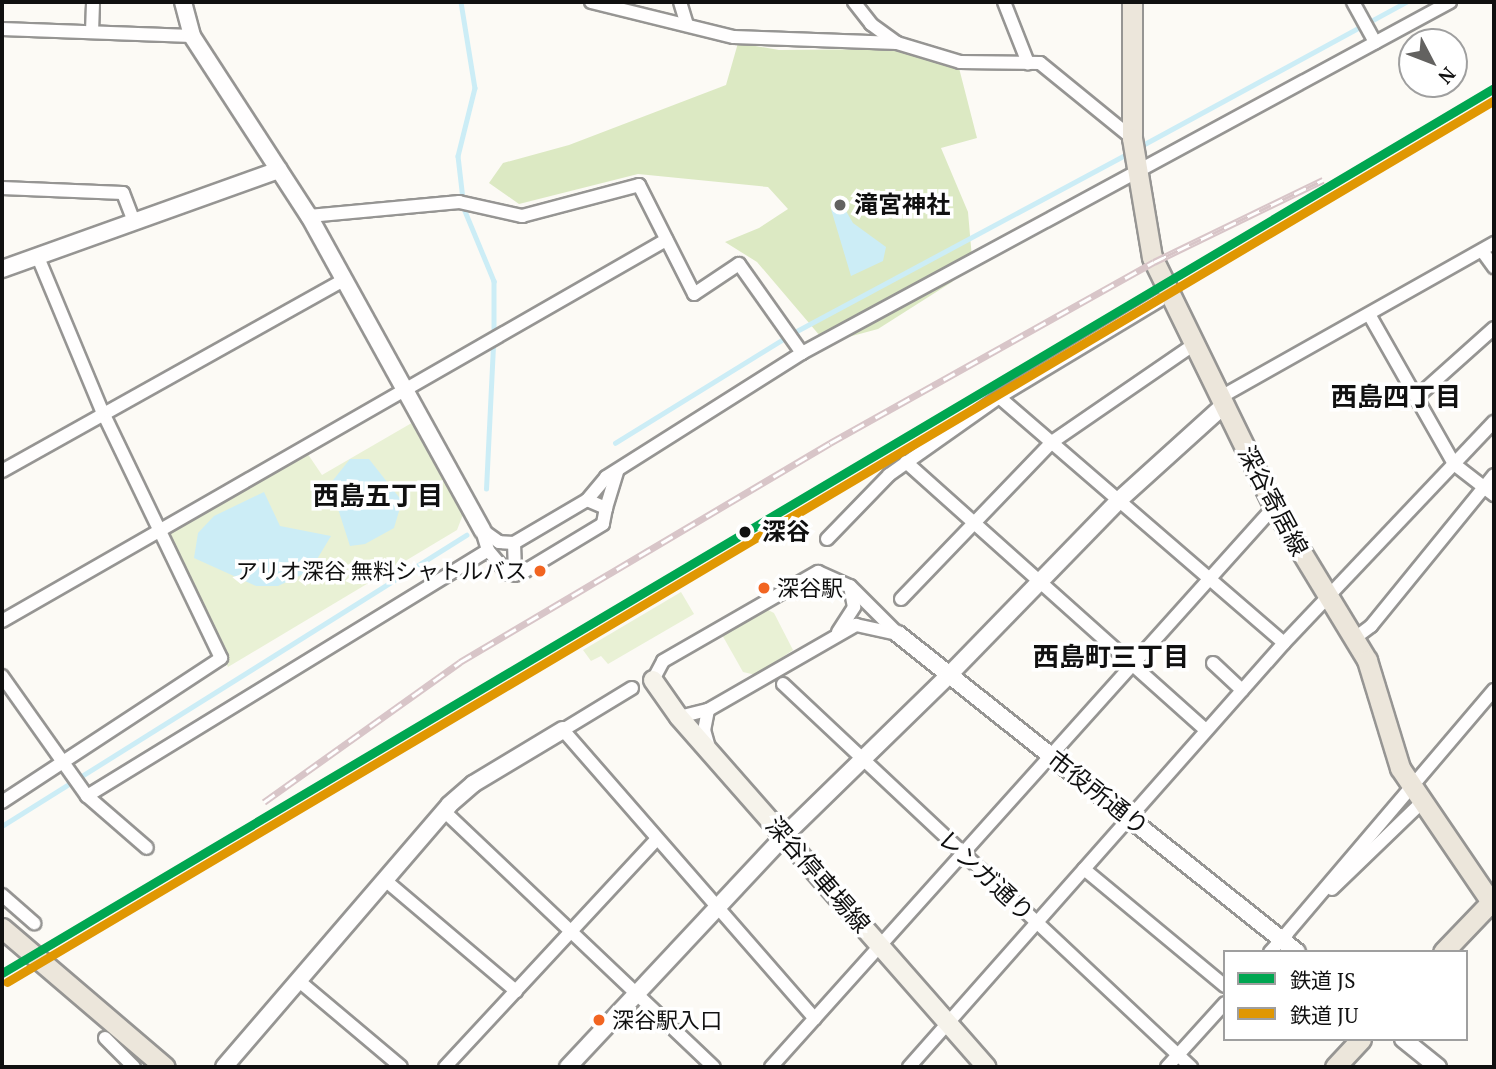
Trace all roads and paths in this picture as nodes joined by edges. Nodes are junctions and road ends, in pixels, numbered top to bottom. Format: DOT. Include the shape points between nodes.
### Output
graph roads {
  1 [pos="93,2"];
  2 [pos="183,2"];
  3 [pos="591,2"];
  4 [pos="680,2"];
  5 [pos="854,2"];
  6 [pos="1004,2"];
  7 [pos="1132,2"];
  8 [pos="1450,2"];
  9 [pos="1355,7"];
  10 [pos="687,25"];
  11 [pos="2,29"];
  12 [pos="92,32"];
  13 [pos="192,36"];
  14 [pos="1373,39"];
  15 [pos="897,43"];
  16 [pos="1028,63"];
  17 [pos="1132,138"];
  18 [pos="1137,166"];
  19 [pos="279,170"];
  20 [pos="2,188"];
  21 [pos="309,216"];
  22 [pos="134,222"];
  23 [pos="666,240"];
  24 [pos="1494,243"];
  25 [pos="1483,252"];
  26 [pos="38,257"];
  27 [pos="1494,267"];
  28 [pos="2,269"];
  29 [pos="345,279"];
  30 [pos="1160,300"];
  31 [pos="1370,316"];
  32 [pos="1494,328"];
  33 [pos="1193,345"];
  34 [pos="801,351"];
  35 [pos="407,388"];
  36 [pos="1418,396"];
  37 [pos="999,397"];
  38 [pos="1221,402"];
  39 [pos="102,411"];
  40 [pos="1494,422"];
  41 [pos="1052,442"];
  42 [pos="906,462"];
  43 [pos="1454,464"];
  44 [pos="2,471"];
  45 [pos="617,471"];
  46 [pos="1494,475"];
  47 [pos="1489,492"];
  48 [pos="587,500"];
  49 [pos="1118,501"];
  50 [pos="1274,507"];
  51 [pos="606,508"];
  52 [pos="974,523"];
  53 [pos="160,528"];
  54 [pos="827,539"];
  55 [pos="487,540"];
  56 [pos="514,544"];
  57 [pos="515,575"];
  58 [pos="1208,577"];
  59 [pos="1040,582"];
  60 [pos="850,586"];
  61 [pos="1326,598"];
  62 [pos="901,599"];
  63 [pos="2,621"];
  64 [pos="838,633"];
  65 [pos="898,634"];
  66 [pos="1355,638"];
  67 [pos="1284,643"];
  68 [pos="1213,663"];
  69 [pos="1133,665"];
  70 [pos="949,675"];
  71 [pos="2,676"];
  72 [pos="653,680"];
  73 [pos="783,684"];
  74 [pos="632,688"];
  75 [pos="1242,690"];
  76 [pos="1494,690"];
  77 [pos="708,710"];
  78 [pos="679,716"];
  79 [pos="563,730"];
  80 [pos="1206,730"];
  81 [pos="712,753"];
  82 [pos="1051,755"];
  83 [pos="863,759"];
  84 [pos="65,764"];
  85 [pos="1410,784"];
  86 [pos="86,795"];
  87 [pos="2,802"];
  88 [pos="1421,803"];
  89 [pos="444,811"];
  90 [pos="1130,818"];
  91 [pos="785,836"];
  92 [pos="657,839"];
  93 [pos="147,848"];
  94 [pos="962,855"];
  95 [pos="1084,869"];
  96 [pos="384,880"];
  97 [pos="2,895"];
  98 [pos="1493,903"];
  99 [pos="717,907"];
  100 [pos="34,923"];
  101 [pos="1036,923"];
  102 [pos="2,928"];
  103 [pos="572,931"];
  104 [pos="1282,939"];
  105 [pos="881,946"];
  106 [pos="1272,950"];
  107 [pos="1295,950"];
  108 [pos="1445,950"];
  109 [pos="299,981"];
  110 [pos="1223,984"];
  111 [pos="516,991"];
  112 [pos="637,994"];
  113 [pos="1223,1005"];
  114 [pos="815,1019"];
  115 [pos="948,1021"];
  116 [pos="105,1038"];
  117 [pos="1359,1041"];
  118 [pos="1406,1041"];
  119 [pos="1177,1055"];
  120 [pos="134,1067"];
  121 [pos="165,1067"];
  122 [pos="224,1067"];
  123 [pos="401,1067"];
  124 [pos="445,1067"];
  125 [pos="568,1067"];
  126 [pos="715,1067"];
  127 [pos="771,1067"];
  128 [pos="909,1067"];
  129 [pos="987,1067"];
  130 [pos="1167,1067"];
  131 [pos="1191,1067"];
  132 [pos="1335,1067"];
  133 [pos="1438,1067"];
  1 -- 12 [label="street"];
  2 -- 13 [label="street"];
  3 -- 10 [label="street"];
  4 -- 10 [label="street"];
  5 -- 15 [label="street" via="871,24"];
  6 -- 16 [label="street"];
  7 -- 17 [label="main road, 深谷寄居線"];
  8 -- 14 [label="street"];
  9 -- 14 [label="street"];
  10 -- 15 [label="street" via="734,37"];
  11 -- 12 [label="street"];
  12 -- 13 [label="street"];
  13 -- 19 [label="street"];
  14 -- 18 [label="street"];
  15 -- 16 [label="street" via="960,62"];
  16 -- 17 [label="street" via="1050,69"];
  17 -- 18 [label="main road, 深谷寄居線"];
  18 -- 33 [label="main road, 深谷寄居線" via="1152,257"];
  18 -- 34 [label="street" via="852,330"];
  19 -- 21 [label="street"];
  19 -- 22 [label="street"];
  20 -- 22 [label="street" via="123,192"];
  21 -- 23 [label="street" via="459,202 522,216 639,185"];
  21 -- 29 [label="street"];
  22 -- 26 [label="street"];
  23 -- 34 [label="street" via="694,294 739,264"];
  23 -- 35 [label="street"];
  24 -- 25 [label="street"];
  25 -- 27 [label="street"];
  25 -- 31 [label="street"];
  26 -- 28 [label="street"];
  26 -- 39 [label="street"];
  29 -- 35 [label="street"];
  29 -- 39 [label="street"];
  30 -- 37 [label="street"];
  31 -- 36 [label="street"];
  31 -- 38 [label="street"];
  32 -- 36 [label="street"];
  33 -- 38 [label="main road, 深谷寄居線"];
  33 -- 41 [label="street"];
  34 -- 45 [label="street"];
  35 -- 53 [label="street"];
  35 -- 55 [label="street"];
  36 -- 43 [label="street"];
  37 -- 41 [label="street"];
  37 -- 42 [label="street"];
  38 -- 49 [label="street"];
  38 -- 50 [label="main road, 深谷寄居線"];
  39 -- 44 [label="street"];
  39 -- 53 [label="street"];
  40 -- 43 [label="street"];
  41 -- 49 [label="street"];
  41 -- 52 [label="street"];
  42 -- 52 [label="street"];
  42 -- 54 [label="street"];
  43 -- 47 [label="street"];
  43 -- 61 [label="street"];
  45 -- 48 [label="street"];
  45 -- 51 [label="street"];
  46 -- 47 [label="street"];
  47 -- 66 [label="street"];
  48 -- 51 [label="street"];
  48 -- 56 [label="street"];
  49 -- 58 [label="street"];
  49 -- 59 [label="street"];
  50 -- 58 [label="street"];
  50 -- 61 [label="main road, 深谷寄居線"];
  51 -- 57 [label="street" via="603,524"];
  52 -- 59 [label="street"];
  52 -- 62 [label="street"];
  53 -- 63 [label="street"];
  53 -- 84 [label="street" via="221,658"];
  55 -- 56 [label="street"];
  55 -- 57 [label="street" via="502,569"];
  55 -- 86 [label="street"];
  56 -- 57 [label="street"];
  58 -- 67 [label="street"];
  58 -- 69 [label="street"];
  59 -- 69 [label="street"];
  59 -- 70 [label="street"];
  60 -- 64 [label="street" via="854,607"];
  60 -- 65 [label="street"];
  60 -- 72 [label="street" via="827,573 811,574 663,662"];
  61 -- 66 [label="main road, 深谷寄居線"];
  61 -- 67 [label="street"];
  64 -- 65 [label="street" via="860,624"];
  64 -- 77 [label="street"];
  65 -- 70 [label="street, 市役所通り"];
  66 -- 85 [label="main road, 深谷寄居線" via="1378,688 1396,757"];
  67 -- 75 [label="street"];
  68 -- 75 [label="street"];
  69 -- 80 [label="street"];
  69 -- 82 [label="street"];
  70 -- 82 [label="street, 市役所通り"];
  70 -- 83 [label="street"];
  71 -- 84 [label="street"];
  72 -- 78 [label="main road, 深谷停車場線"];
  73 -- 83 [label="street, レンガ通り"];
  74 -- 79 [label="street"];
  75 -- 80 [label="street"];
  76 -- 85 [label="street"];
  77 -- 78 [label="street"];
  77 -- 81 [label="street" via="704,730"];
  78 -- 81 [label="main road, 深谷停車場線"];
  79 -- 89 [label="street" via="473,784"];
  79 -- 92 [label="street"];
  80 -- 90 [label="street"];
  81 -- 91 [label="main road, 深谷停車場線"];
  82 -- 90 [label="street, 市役所通り"];
  82 -- 94 [label="street"];
  83 -- 91 [label="street"];
  83 -- 94 [label="street, レンガ通り"];
  84 -- 86 [label="street"];
  84 -- 87 [label="street"];
  85 -- 88 [label="main road, 深谷寄居線"];
  85 -- 104 [label="street"];
  86 -- 93 [label="street"];
  88 -- 98 [label="main road, 深谷寄居線"];
  88 -- 104 [label="street"];
  89 -- 96 [label="street"];
  89 -- 103 [label="street"];
  90 -- 95 [label="street"];
  90 -- 104 [label="street, 市役所通り"];
  91 -- 99 [label="street"];
  91 -- 105 [label="main road, 深谷停車場線"];
  92 -- 99 [label="street"];
  92 -- 103 [label="street"];
  94 -- 101 [label="street, レンガ通り"];
  94 -- 105 [label="street"];
  95 -- 101 [label="street"];
  95 -- 110 [label="street"];
  96 -- 109 [label="street"];
  96 -- 111 [label="street"];
  97 -- 100 [label="street"];
  98 -- 108 [label="main road, 深谷寄居線"];
  99 -- 112 [label="street"];
  99 -- 114 [label="street"];
  101 -- 115 [label="street"];
  101 -- 119 [label="street, レンガ通り"];
  102 -- 121 [label="main road"];
  103 -- 111 [label="street"];
  103 -- 112 [label="street"];
  104 -- 106 [label="street"];
  104 -- 107 [label="street, 市役所通り"];
  105 -- 114 [label="street"];
  105 -- 115 [label="main road, 深谷停車場線"];
  109 -- 122 [label="street"];
  109 -- 123 [label="street"];
  111 -- 124 [label="street"];
  112 -- 125 [label="street"];
  112 -- 126 [label="street"];
  113 -- 119 [label="street"];
  114 -- 127 [label="street"];
  115 -- 128 [label="street"];
  115 -- 129 [label="main road, 深谷停車場線"];
  116 -- 120 [label="street"];
  117 -- 132 [label="main road"];
  118 -- 133 [label="street"];
  119 -- 130 [label="street"];
  119 -- 131 [label="street, レンガ通り"];
}
